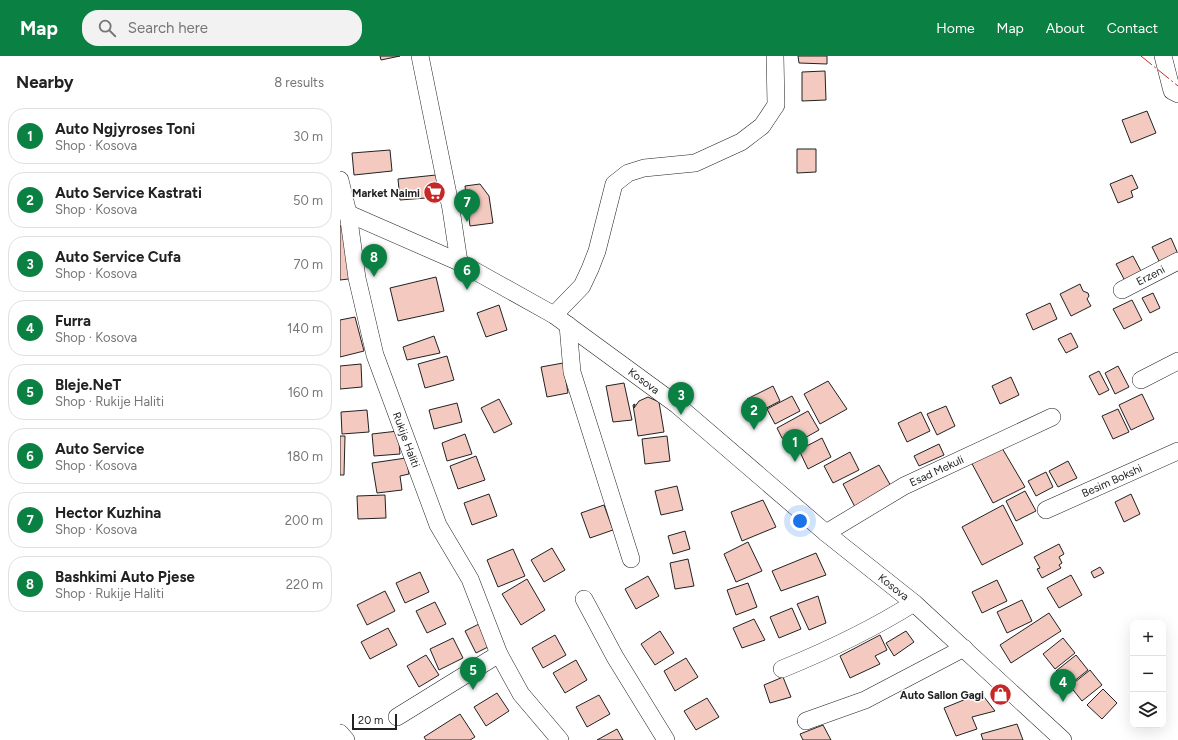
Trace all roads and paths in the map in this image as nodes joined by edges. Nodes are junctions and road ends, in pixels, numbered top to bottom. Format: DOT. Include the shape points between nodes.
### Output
graph roads {
  1 [pos="420,56"];
  2 [pos="775,56"];
  3 [pos="1163,56"];
  4 [pos="1178,94"];
  5 [pos="340,180"];
  6 [pos="344,212"];
  7 [pos="1178,261"];
  8 [pos="459,262"];
  9 [pos="1122,290"];
  10 [pos="554,315"];
  11 [pos="568,325"];
  12 [pos="1178,361"];
  13 [pos="1141,380"];
  14 [pos="1052,417"];
  15 [pos="1178,451"];
  16 [pos="1046,510"];
  17 [pos="826,533"];
  18 [pos="632,559"];
  19 [pos="584,599"];
  20 [pos="914,603"];
  21 [pos="964,648"];
  22 [pos="500,654"];
  23 [pos="782,669"];
  24 [pos="397,717"];
  25 [pos="806,721"];
  26 [pos="340,733"];
  27 [pos="346,740"];
  28 [pos="560,740"];
  29 [pos="666,740"];
  30 [pos="1063,740"];
  1 -- 8 [label="street"];
  2 -- 10 [label="street" via="776,105 762,126 752,134 741,142 695,163 644,168 628,173 614,184 590,269 582,286"];
  3 -- 4 [label="street" via="1172,91"];
  5 -- 6 [label="street, Rukije Haliti"];
  6 -- 8 [label="street, Kosova"];
  6 -- 22 [label="street, Rukije Haliti" via="356,278 375,355 438,525 470,579"];
  7 -- 9 [label="street, Erzeni"];
  8 -- 10 [label="street, Kosova"];
  10 -- 11 [label="street, Kosova"];
  11 -- 17 [label="street, Kosova" via="677,405"];
  11 -- 18 [label="street" via="572,372"];
  12 -- 13 [label="street"];
  14 -- 17 [label="street, Esad Mekuli" via="904,486"];
  15 -- 16 [label="street, Besim Bokshi"];
  17 -- 20 [label="street, Kosova"];
  19 -- 29 [label="street" via="615,657"];
  20 -- 21 [label="street, Kosova"];
  20 -- 23 [label="street, Kosova" via="882,624 839,646"];
  21 -- 25 [label="street" via="865,700"];
  21 -- 30 [label="street, Kosova"];
  22 -- 24 [label="street"];
  22 -- 28 [label="street, Rukije Haliti" via="521,694"];
  26 -- 27 [label="street"];
}
